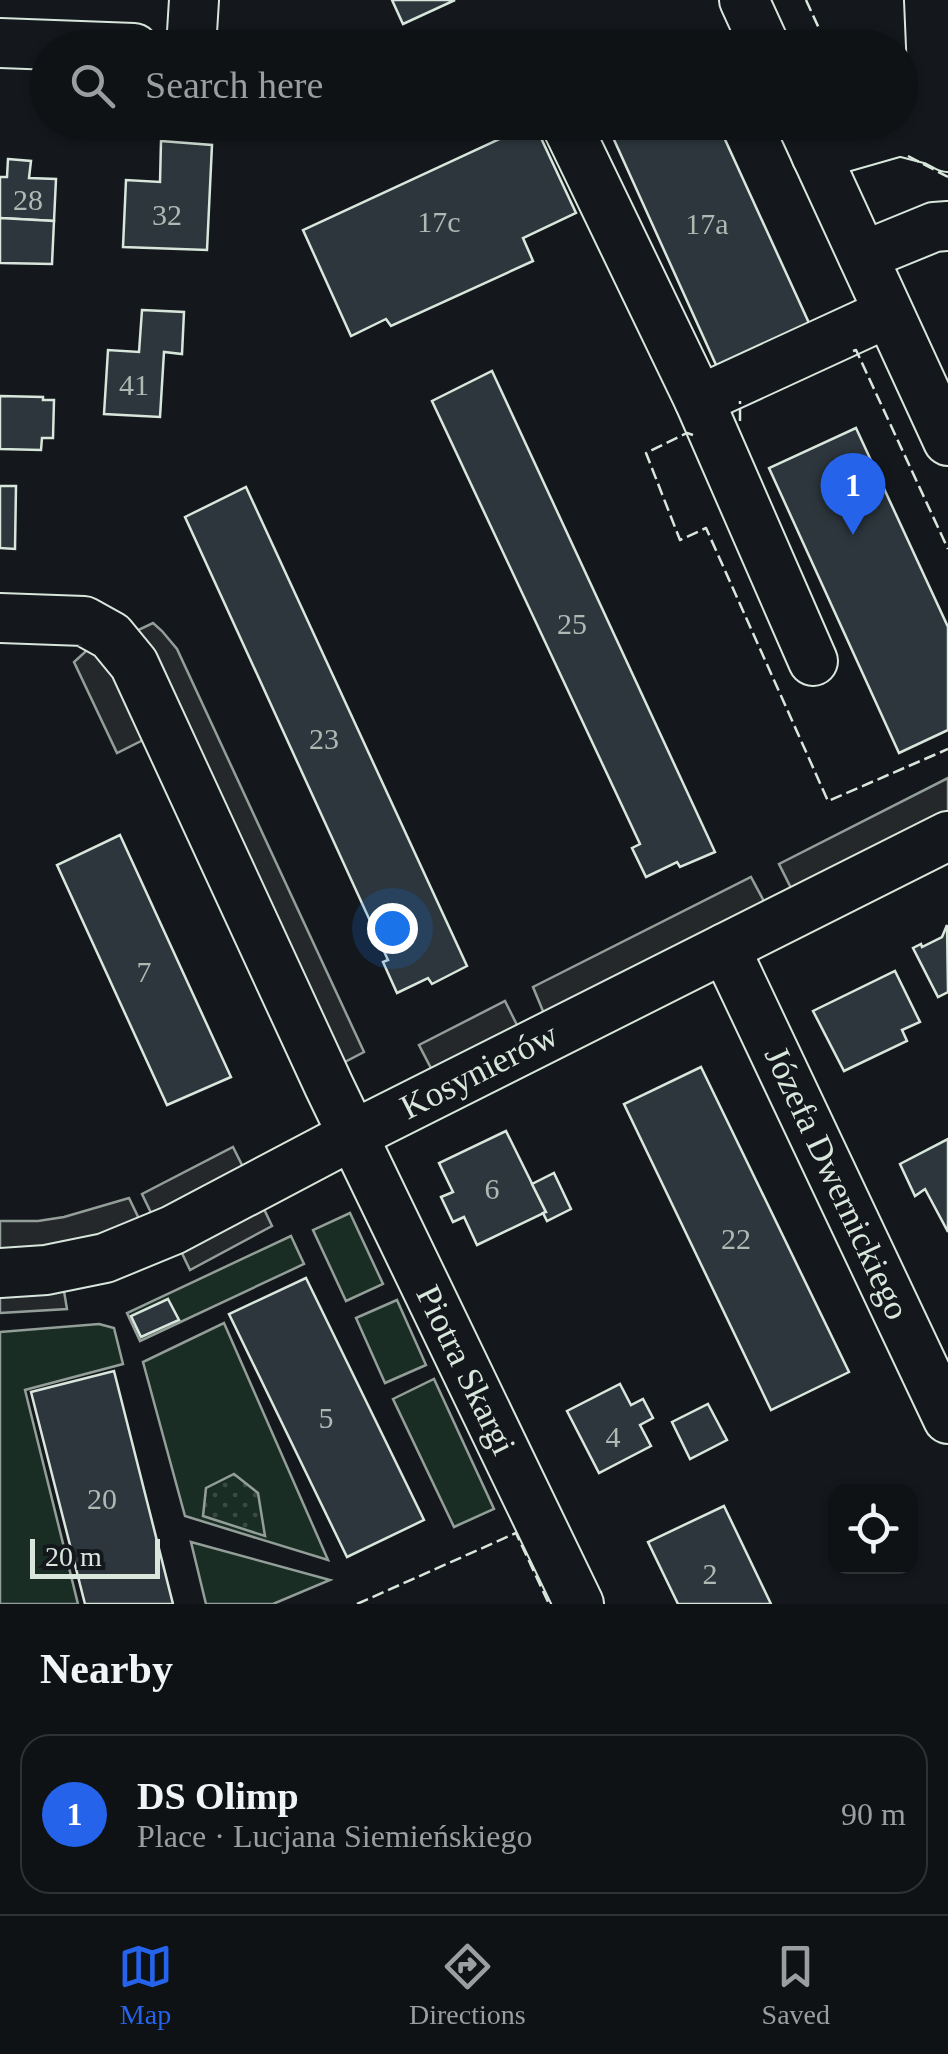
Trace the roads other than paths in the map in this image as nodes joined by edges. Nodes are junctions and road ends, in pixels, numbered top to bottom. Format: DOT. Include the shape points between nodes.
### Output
graph roads {
  1 [pos="194,0"];
  2 [pos="744,0"];
  3 [pos="928,0"];
  4 [pos="192,30"];
  5 [pos="758,30"];
  6 [pos="0,43"];
  7 [pos="30,44"];
  8 [pos="918,137"];
  9 [pos="574,140"];
  10 [pos="808,140"];
  11 [pos="942,144"];
  12 [pos="948,226"];
  13 [pos="863,256"];
  14 [pos="888,313"];
  15 [pos="699,400"];
  16 [pos="948,441"];
  17 [pos="0,618"];
  18 [pos="813,662"];
  19 [pos="948,836"];
  20 [pos="726,948"];
  21 [pos="353,1135"];
  22 [pos="0,1273"];
  23 [pos="948,1419"];
  24 [pos="578,1604"];
  1 -- 4 [label="street"];
  2 -- 5 [label="street"];
  3 -- 11 [label="street"];
  6 -- 7 [label="street"];
  8 -- 11 [label="street"];
  9 -- 15 [label="street"];
  10 -- 13 [label="street"];
  12 -- 13 [label="street"];
  13 -- 14 [label="street"];
  14 -- 15 [label="street"];
  14 -- 16 [label="street"];
  15 -- 18 [label="street"];
  17 -- 21 [label="street, Piotra Skargi" via="84,621 111,636 134,664"];
  19 -- 20 [label="street, Kosynierów"];
  20 -- 21 [label="street, Kosynierów"];
  20 -- 23 [label="street, Józefa Dwernickiego"];
  21 -- 22 [label="street, Kosynierów" via="173,1230 105,1258"];
  21 -- 24 [label="street, Piotra Skargi"];
}
